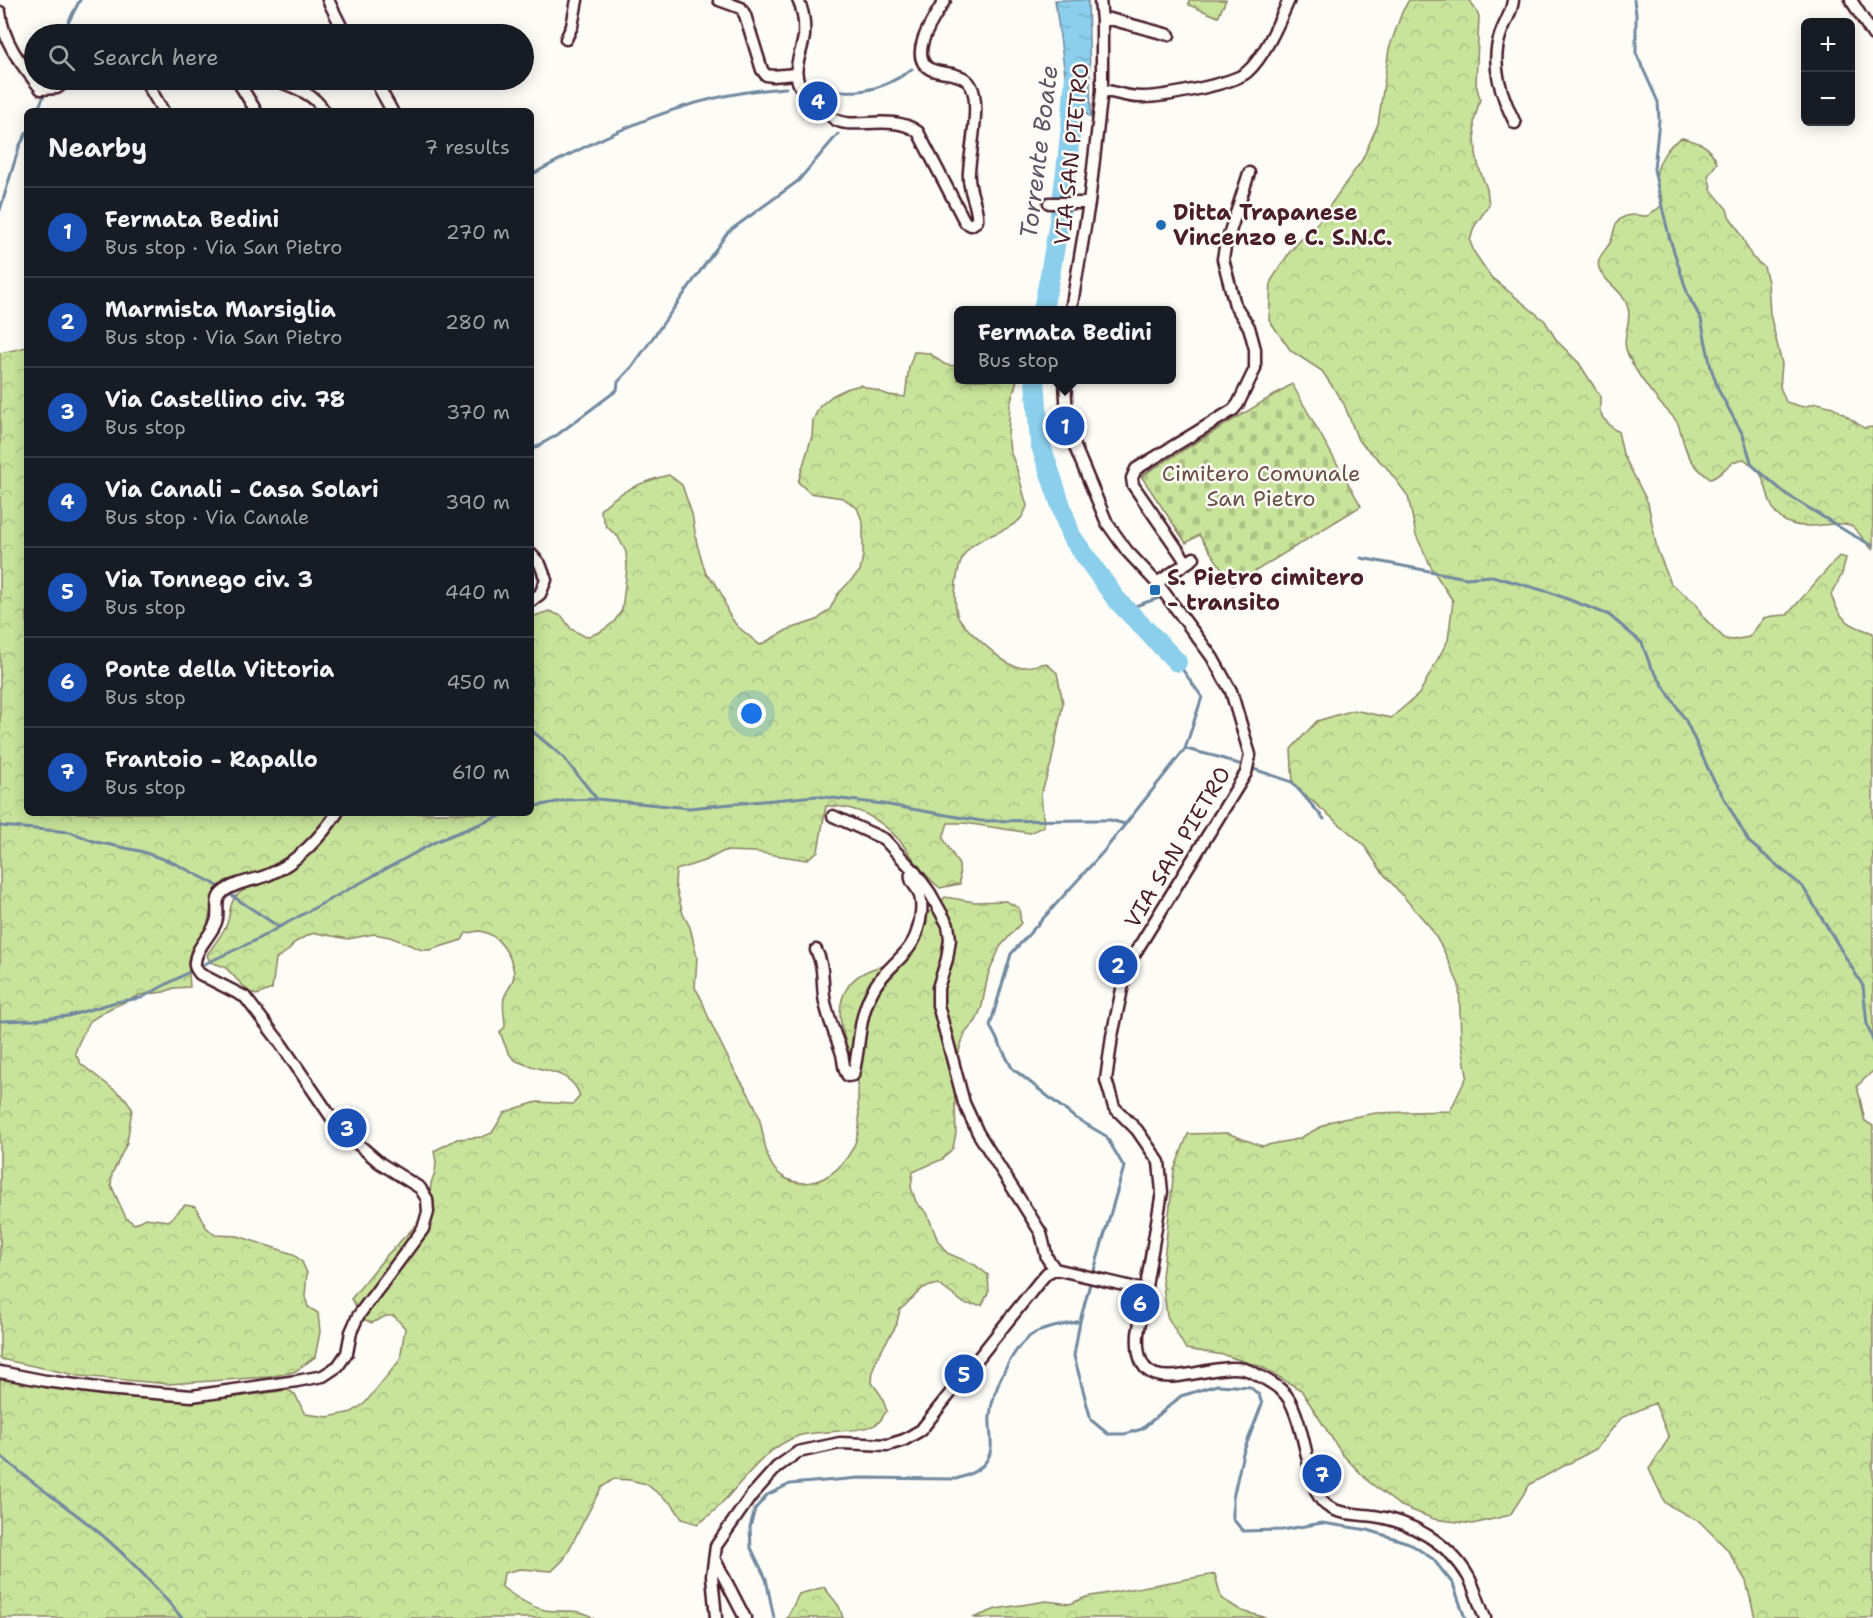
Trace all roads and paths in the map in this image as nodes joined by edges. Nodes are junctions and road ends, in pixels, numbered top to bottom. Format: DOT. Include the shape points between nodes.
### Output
graph roads {
  1 [pos="328,0"];
  2 [pos="578,0"];
  3 [pos="719,0"];
  4 [pos="798,0"];
  5 [pos="945,0"];
  6 [pos="1100,0"];
  7 [pos="1288,0"];
  8 [pos="1513,0"];
  9 [pos="1851,0"];
  10 [pos="0,12"];
  11 [pos="1102,21"];
  12 [pos="340,24"];
  13 [pos="1169,34"];
  14 [pos="1873,35"];
  15 [pos="566,39"];
  16 [pos="24,68"];
  17 [pos="795,74"];
  18 [pos="151,90"];
  19 [pos="243,90"];
  20 [pos="299,90"];
  21 [pos="380,90"];
  22 [pos="1102,90"];
  23 [pos="161,108"];
  24 [pos="254,108"];
  25 [pos="322,108"];
  26 [pos="390,108"];
  27 [pos="1515,123"];
  28 [pos="1249,173"];
  29 [pos="1053,203"];
  30 [pos="1089,203"];
  31 [pos="1072,306"];
  32 [pos="1065,384"];
  33 [pos="534,557"];
  34 [pos="1157,583"];
  35 [pos="534,599"];
  36 [pos="335,816"];
  37 [pos="833,816"];
  38 [pos="914,871"];
  39 [pos="816,950"];
  40 [pos="1055,1269"];
  41 [pos="1145,1290"];
  42 [pos="0,1372"];
  43 [pos="714,1560"];
  44 [pos="716,1618"];
  45 [pos="745,1618"];
  46 [pos="1485,1618"];
  1 -- 12 [label="street"];
  2 -- 15 [label="street"];
  3 -- 17 [label="street" via="741,8 746,15 766,75"];
  4 -- 17 [label="street" via="804,14 804,36"];
  5 -- 17 [label="street" via="924,35 920,51 930,69 963,77 972,86 975,107 968,174 969,192 978,213 977,221 971,225 965,222 918,132 904,123 837,121 801,87"];
  6 -- 11 [label="street, VIA SAN PIETRO"];
  7 -- 22 [label="street" via="1280,22 1256,61 1246,73 1232,80 1142,98"];
  8 -- 27 [label="street" via="1496,55 1502,95"];
  9 -- 14 [label="street"];
  10 -- 16 [label="street" via="1,26"];
  11 -- 13 [label="street" via="1110,19"];
  11 -- 22 [label="street, VIA SAN PIETRO"];
  18 -- 23 [label="street"];
  19 -- 24 [label="street"];
  20 -- 25 [label="street"];
  21 -- 26 [label="street"];
  22 -- 30 [label="street, VIA SAN PIETRO"];
  28 -- 34 [label="street" via="1223,259 1235,305 1249,327 1255,369 1233,410 1136,469 1133,485 1191,561"];
  29 -- 30 [label="street"];
  30 -- 31 [label="street, VIA SAN PIETRO"];
  32 -- 34 [label="street, VIA SAN PIETRO" via="1070,435 1107,523"];
  33 -- 35 [label="street" via="546,580"];
  34 -- 41 [label="street, VIA SAN PIETRO" via="1212,657 1231,691 1250,756 1246,773 1127,966 1112,1036 1106,1080 1114,1107 1137,1130 1159,1162 1162,1192"];
  36 -- 42 [label="street" via="295,859 221,894 217,920 198,952 195,968 245,997 338,1127 380,1163 420,1188 427,1198 423,1229 358,1316 347,1353 338,1366 323,1376 192,1396 46,1382"];
  37 -- 38 [label="street" via="884,840"];
  38 -- 39 [label="street" via="911,881 919,891 921,903 917,933 909,949 874,987 863,1009 853,1075 844,1072"];
  38 -- 40 [label="street" via="948,925 950,939 938,988 938,1005 964,1103 978,1133 1041,1233 1047,1258"];
  40 -- 41 [label="street"];
  40 -- 43 [label="street" via="1039,1282 921,1430 888,1445 840,1443 798,1452 777,1467 752,1496 716,1546"];
  41 -- 46 [label="street, VIA SAN PIETRO" via="1138,1344 1141,1360 1149,1370 1160,1376 1180,1377 1233,1366 1280,1388 1290,1400 1313,1483 1324,1504 1332,1510 1402,1523 1445,1548 1468,1575"];
  43 -- 44 [label="street"];
  43 -- 45 [label="street"];
}
